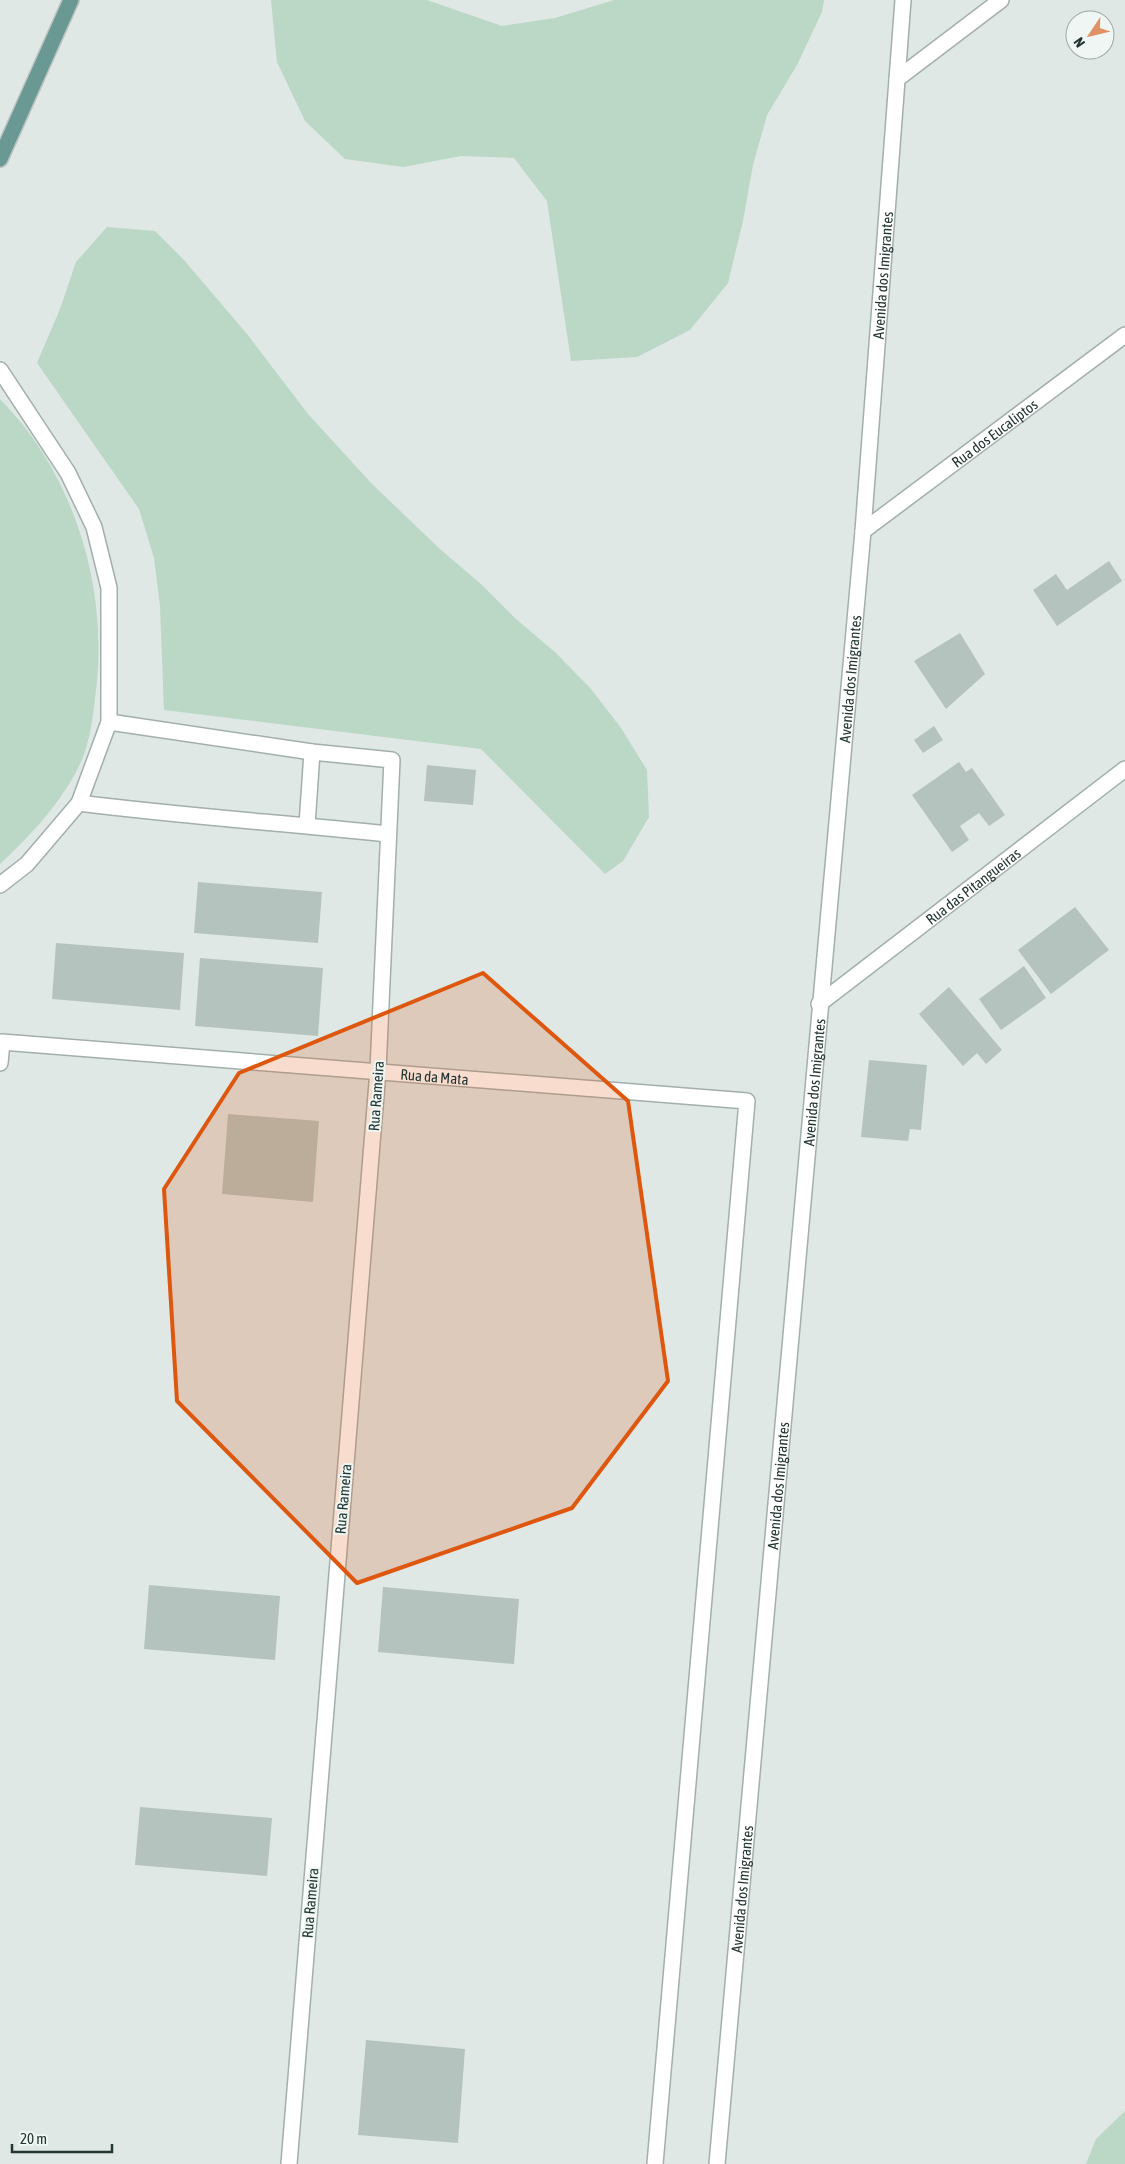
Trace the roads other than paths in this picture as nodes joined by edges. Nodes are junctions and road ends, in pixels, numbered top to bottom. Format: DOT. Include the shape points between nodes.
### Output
graph roads {
  1 [pos="71,0"];
  2 [pos="903,0"];
  3 [pos="1001,0"];
  4 [pos="897,79"];
  5 [pos="0,160"];
  6 [pos="1125,335"];
  7 [pos="0,370"];
  8 [pos="863,531"];
  9 [pos="109,722"];
  10 [pos="312,752"];
  11 [pos="1125,769"];
  12 [pos="79,804"];
  13 [pos="307,825"];
  14 [pos="387,834"];
  15 [pos="0,885"];
  16 [pos="820,1004"];
  17 [pos="0,1063"];
  18 [pos="378,1070"];
  19 [pos="289,2164"];
  20 [pos="655,2164"];
  21 [pos="717,2164"];
  1 -- 5 [label="main road"];
  2 -- 4 [label="street, Avenida dos Imigrantes"];
  3 -- 4 [label="street"];
  4 -- 8 [label="street, Avenida dos Imigrantes"];
  6 -- 8 [label="street, Rua dos Eucaliptos"];
  7 -- 9 [label="street" via="68,473 94,527 109,588"];
  8 -- 16 [label="street, Avenida dos Imigrantes"];
  9 -- 10 [label="street"];
  9 -- 12 [label="street"];
  10 -- 13 [label="street"];
  10 -- 14 [label="street, Rua Rameira" via="392,760"];
  11 -- 16 [label="street, Rua das Pitangueiras"];
  12 -- 13 [label="street"];
  12 -- 15 [label="street" via="27,864"];
  13 -- 14 [label="street"];
  14 -- 18 [label="street, Rua Rameira"];
  16 -- 21 [label="street, Avenida dos Imigrantes"];
  17 -- 18 [label="street, Rua da Mata" via="2,1042"];
  18 -- 19 [label="street, Rua Rameira"];
  18 -- 20 [label="street, Rua da Mata" via="747,1101"];
}
